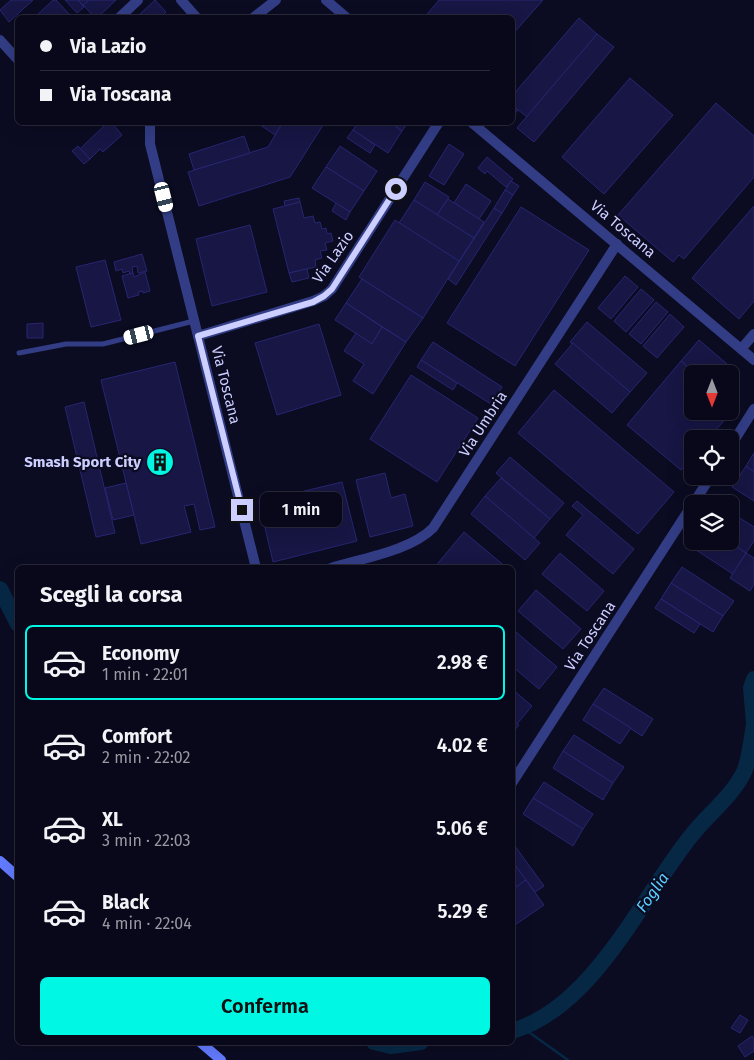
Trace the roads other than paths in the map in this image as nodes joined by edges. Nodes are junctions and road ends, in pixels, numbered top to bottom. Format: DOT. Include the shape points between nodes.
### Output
graph roads {
  1 [pos="138,0"];
  2 [pos="181,0"];
  3 [pos="276,0"];
  4 [pos="326,0"];
  5 [pos="122,15"];
  6 [pos="194,15"];
  7 [pos="257,15"];
  8 [pos="344,15"];
  9 [pos="0,40"];
  10 [pos="15,57"];
  11 [pos="150,125"];
  12 [pos="437,125"];
  13 [pos="476,125"];
  14 [pos="617,244"];
  15 [pos="194,321"];
  16 [pos="754,334"];
  17 [pos="198,336"];
  18 [pos="742,348"];
  19 [pos="19,353"];
  20 [pos="754,360"];
  21 [pos="754,409"];
  22 [pos="739,433"];
  23 [pos="684,518"];
  24 [pos="255,565"];
  25 [pos="341,565"];
  26 [pos="515,778"];
  27 [pos="0,861"];
  28 [pos="15,874"];
  29 [pos="204,1045"];
  30 [pos="221,1060"];
  1 -- 5 [label="street"];
  2 -- 6 [label="street"];
  3 -- 7 [label="street"];
  4 -- 8 [label="street"];
  9 -- 10 [label="street"];
  11 -- 15 [label="street, Via Toscana" via="150,144"];
  12 -- 17 [label="street, Via Lazio" via="332,289 313,302"];
  13 -- 14 [label="street, Via Toscana"];
  14 -- 18 [label="street, Via Toscana"];
  14 -- 25 [label="street, Via Umbria" via="433,528 424,538 411,544"];
  15 -- 17 [label="street, Via Toscana"];
  15 -- 19 [label="lane" via="103,344 66,344"];
  16 -- 18 [label="street"];
  17 -- 24 [label="street, Via Toscana"];
  18 -- 20 [label="street, Via Toscana"];
  21 -- 22 [label="street"];
  23 -- 26 [label="street, Via Toscana"];
  27 -- 28 [label="main road"];
  29 -- 30 [label="main road"];
}
